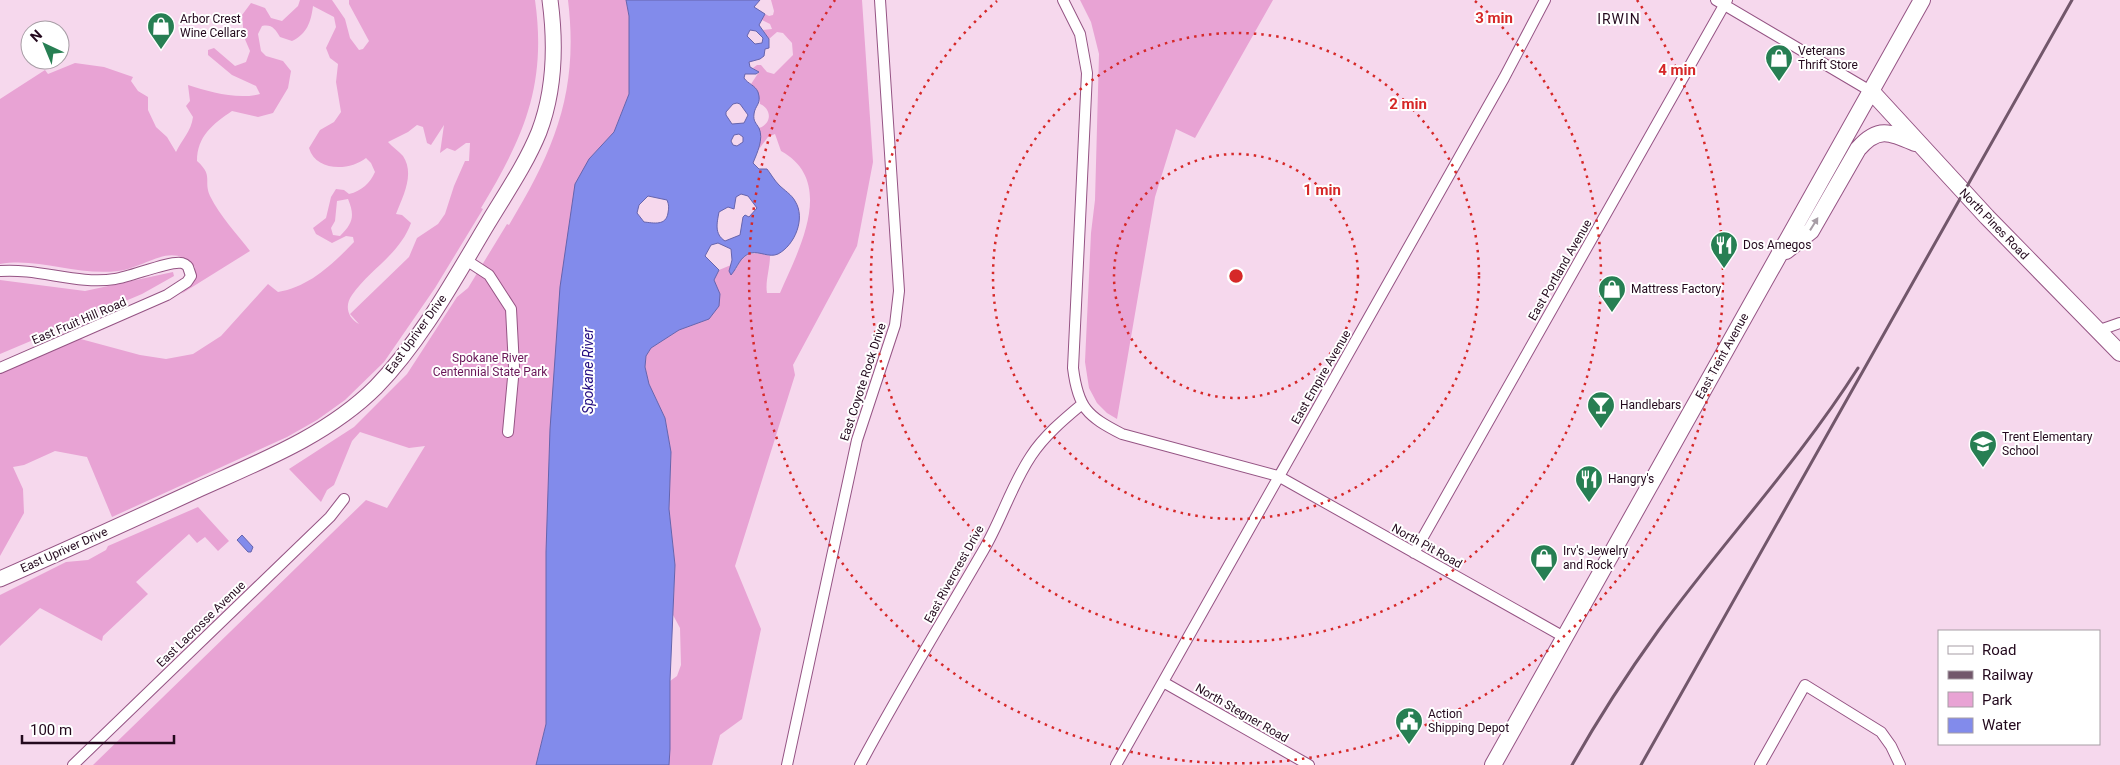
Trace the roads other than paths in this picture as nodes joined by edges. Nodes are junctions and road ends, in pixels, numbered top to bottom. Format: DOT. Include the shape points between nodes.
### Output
graph roads {
  1 [pos="550,0"];
  2 [pos="880,0"];
  3 [pos="1063,0"];
  4 [pos="1545,0"];
  5 [pos="1922,0"];
  6 [pos="1723,2"];
  7 [pos="1872,92"];
  8 [pos="1920,145"];
  9 [pos="1779,257"];
  10 [pos="466,260"];
  11 [pos="0,271"];
  12 [pos="2120,323"];
  13 [pos="2097,331"];
  14 [pos="2119,351"];
  15 [pos="0,368"];
  16 [pos="1081,405"];
  17 [pos="508,432"];
  18 [pos="1278,476"];
  19 [pos="344,499"];
  20 [pos="1414,553"];
  21 [pos="0,579"];
  22 [pos="1564,637"];
  23 [pos="1163,682"];
  24 [pos="74,765"];
  25 [pos="787,765"];
  26 [pos="860,765"];
  27 [pos="1116,765"];
  28 [pos="1308,765"];
  29 [pos="1493,765"];
  30 [pos="1760,765"];
  31 [pos="1900,765"];
  1 -- 10 [label="street, East Upriver Drive" via="554,50 546,109 539,133"];
  2 -- 25 [label="street, East Coyote Rock Drive" via="899,291 895,325 857,440"];
  3 -- 16 [label="street" via="1080,34 1088,73 1073,368"];
  4 -- 18 [label="street, East Empire Avenue"];
  5 -- 7 [label="main road, East Trent Avenue"];
  6 -- 7 [label="street"];
  6 -- 20 [label="street, East Portland Avenue"];
  7 -- 8 [label="main road, North Pines Road"];
  7 -- 9 [label="main road, East Trent Avenue"];
  9 -- 8 [label="main road, one-way" via="1811,231 1858,149 1868,138 1879,133 1892,133"];
  8 -- 13 [label="main road, North Pines Road"];
  9 -- 22 [label="main road, East Trent Avenue"];
  10 -- 17 [label="street" via="489,275 511,309 514,367"];
  10 -- 21 [label="street, East Upriver Drive" via="400,359 352,408 290,448"];
  11 -- 15 [label="street, East Fruit Hill Road" via="28,270 91,280 114,280 174,263 186,264 191,276 167,295"];
  12 -- 13 [label="street"];
  13 -- 14 [label="main road, North Pines Road"];
  16 -- 18 [label="street" via="1099,423 1122,434"];
  16 -- 26 [label="street, East Rivercrest Drive" via="1056,426 1031,455 985,548"];
  18 -- 20 [label="street, North Pit Road"];
  18 -- 23 [label="street, East Empire Avenue"];
  19 -- 24 [label="street, East Lacrosse Avenue" via="330,517"];
  20 -- 22 [label="street, North Pit Road"];
  22 -- 29 [label="main road, East Trent Avenue"];
  23 -- 27 [label="street, East Empire Avenue"];
  23 -- 28 [label="street, North Stegner Road"];
  30 -- 31 [label="street" via="1805,685 1881,732"];
}
